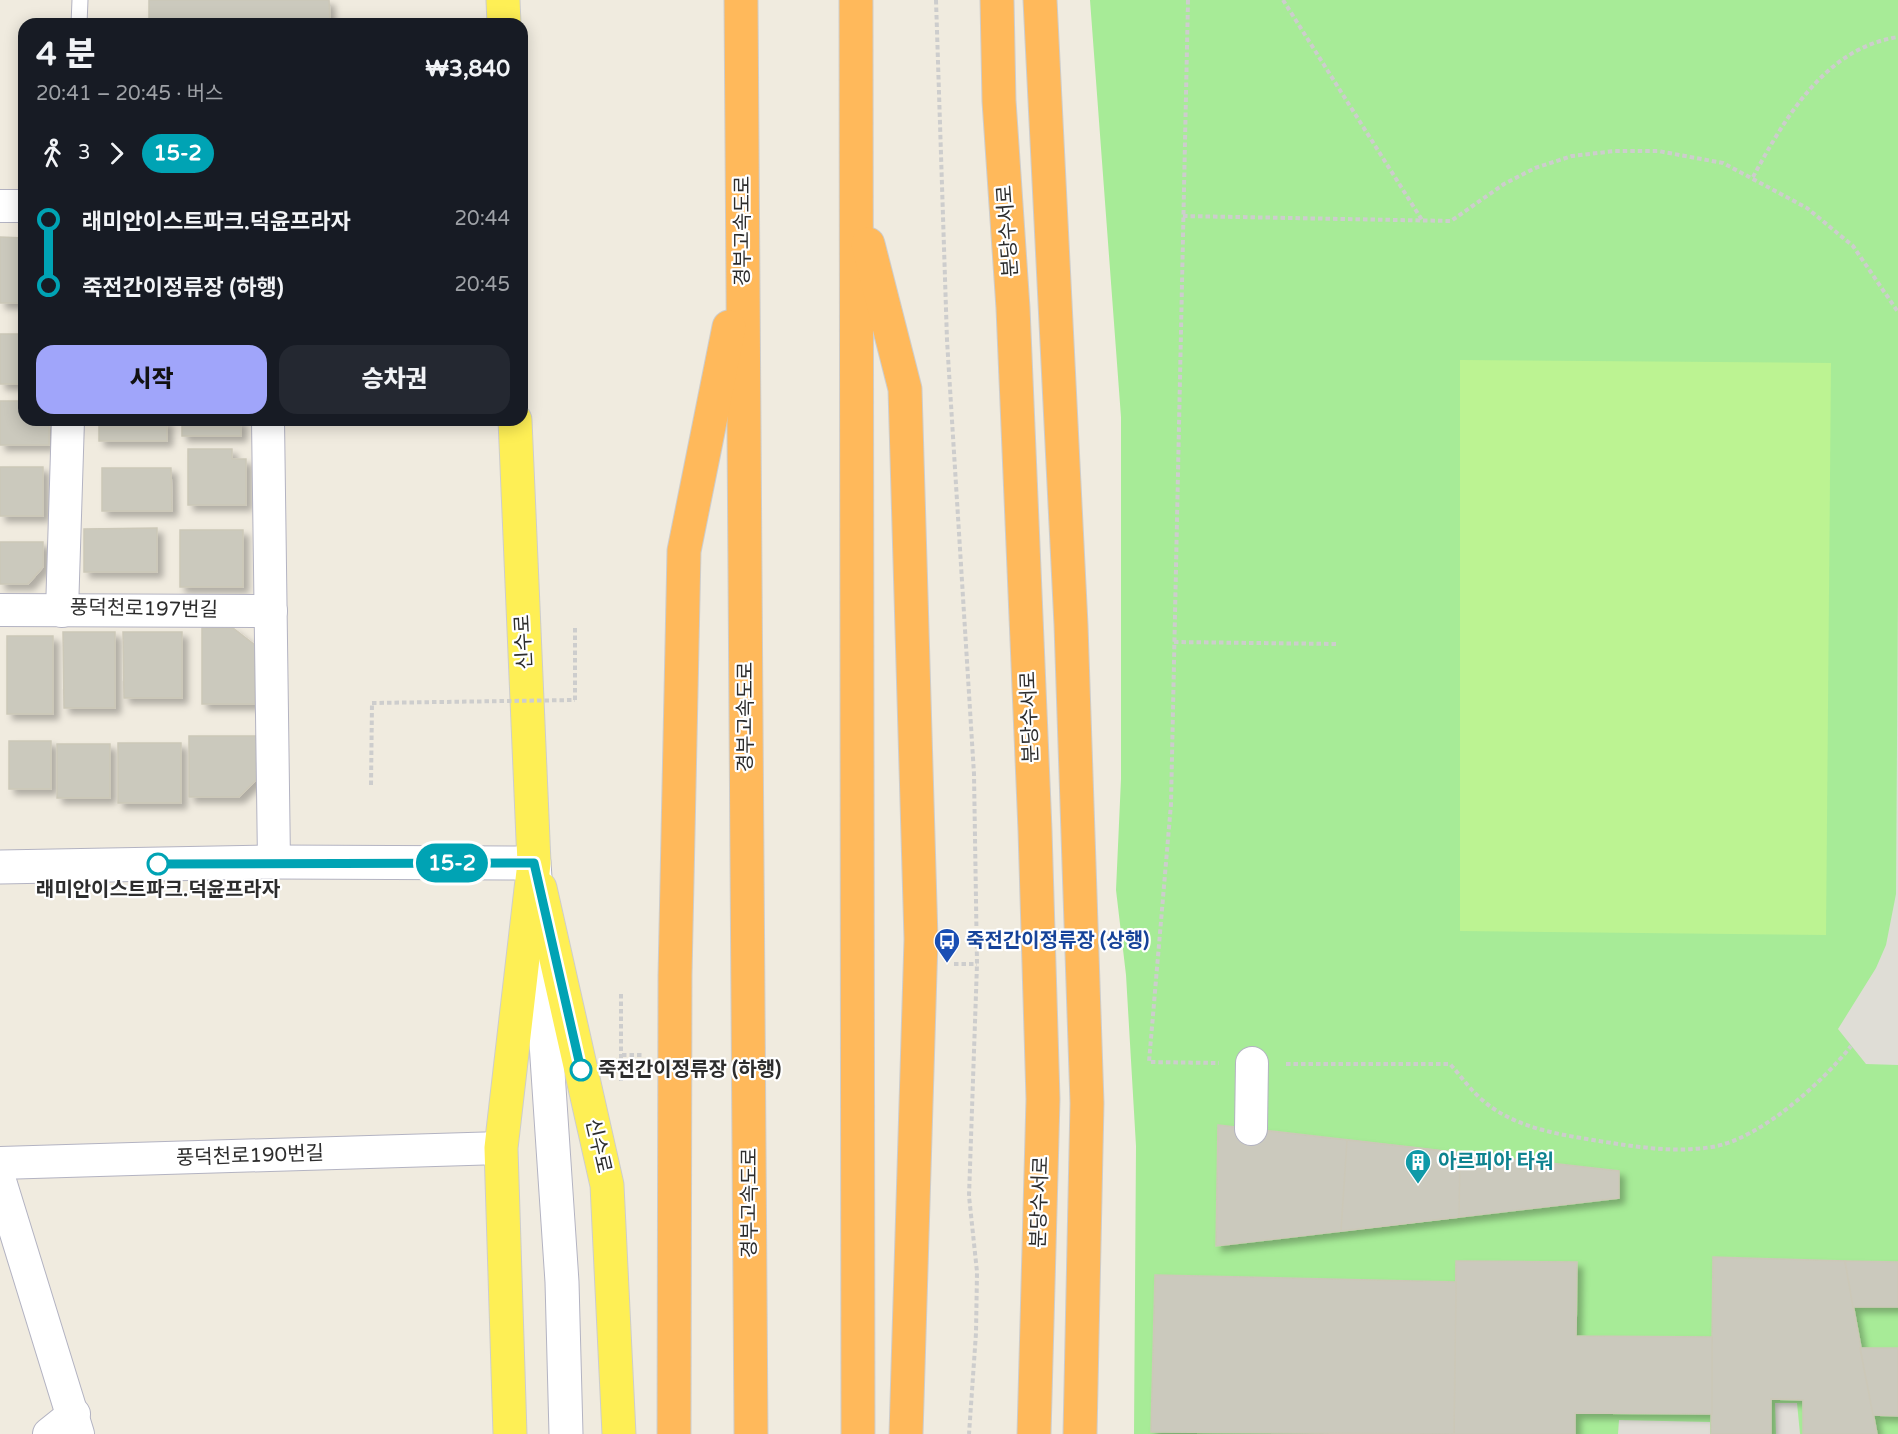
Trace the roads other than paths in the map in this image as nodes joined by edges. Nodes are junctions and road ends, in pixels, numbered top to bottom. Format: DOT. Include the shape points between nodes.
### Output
graph roads {
  1 [pos="80,0"];
  2 [pos="503,0"];
  3 [pos="741,0"];
  4 [pos="856,0"];
  5 [pos="998,0"];
  6 [pos="1040,0"];
  7 [pos="79,18"];
  8 [pos="504,18"];
  9 [pos="856,198"];
  10 [pos="0,206"];
  11 [pos="18,206"];
  12 [pos="743,261"];
  13 [pos="69,426"];
  14 [pos="268,426"];
  15 [pos="514,426"];
  16 [pos="0,610"];
  17 [pos="62,611"];
  18 [pos="271,611"];
  19 [pos="274,862"];
  20 [pos="534,863"];
  21 [pos="0,867"];
  22 [pos="1252,1063"];
  23 [pos="1251,1129"];
  24 [pos="501,1148"];
  25 [pos="0,1163"];
  26 [pos="0,1180"];
  27 [pos="76,1424"];
  28 [pos="50,1434"];
  29 [pos="510,1434"];
  30 [pos="566,1434"];
  31 [pos="619,1434"];
  32 [pos="674,1434"];
  33 [pos="751,1434"];
  34 [pos="858,1434"];
  35 [pos="906,1434"];
  36 [pos="1034,1434"];
  37 [pos="1080,1434"];
  1 -- 7 [label="lane"];
  2 -- 8 [label="main road"];
  3 -- 12 [label="highway, 경부고속도로"];
  4 -- 9 [label="highway"];
  5 -- 36 [label="highway, 분당수서로" via="999,100 1014,320 1043,1099"];
  6 -- 37 [label="highway" via="1071,625 1087,1091"];
  9 -- 34 [label="highway"];
  9 -- 35 [label="highway" via="905,389 921,939"];
  10 -- 11 [label="street"];
  12 -- 32 [label="highway" via="684,551 675,976"];
  12 -- 33 [label="highway, 경부고속도로"];
  13 -- 17 [label="street, 풍덕천로197번길"];
  14 -- 18 [label="street"];
  15 -- 20 [label="main road, 신수로"];
  16 -- 17 [label="street"];
  17 -- 18 [label="street, 풍덕천로197번길"];
  18 -- 19 [label="street"];
  19 -- 20 [label="main road"];
  19 -- 21 [label="main road"];
  20 -- 24 [label="main road, 신수로"];
  20 -- 30 [label="main road" via="562,1282"];
  20 -- 31 [label="main road, 신수로" via="607,1185"];
  22 -- 23 [label="street"];
  24 -- 25 [label="street, 풍덕천로190번길"];
  24 -- 29 [label="main road, 신수로"];
  26 -- 27 [label="street"];
  27 -- 28 [label="street"];
}
